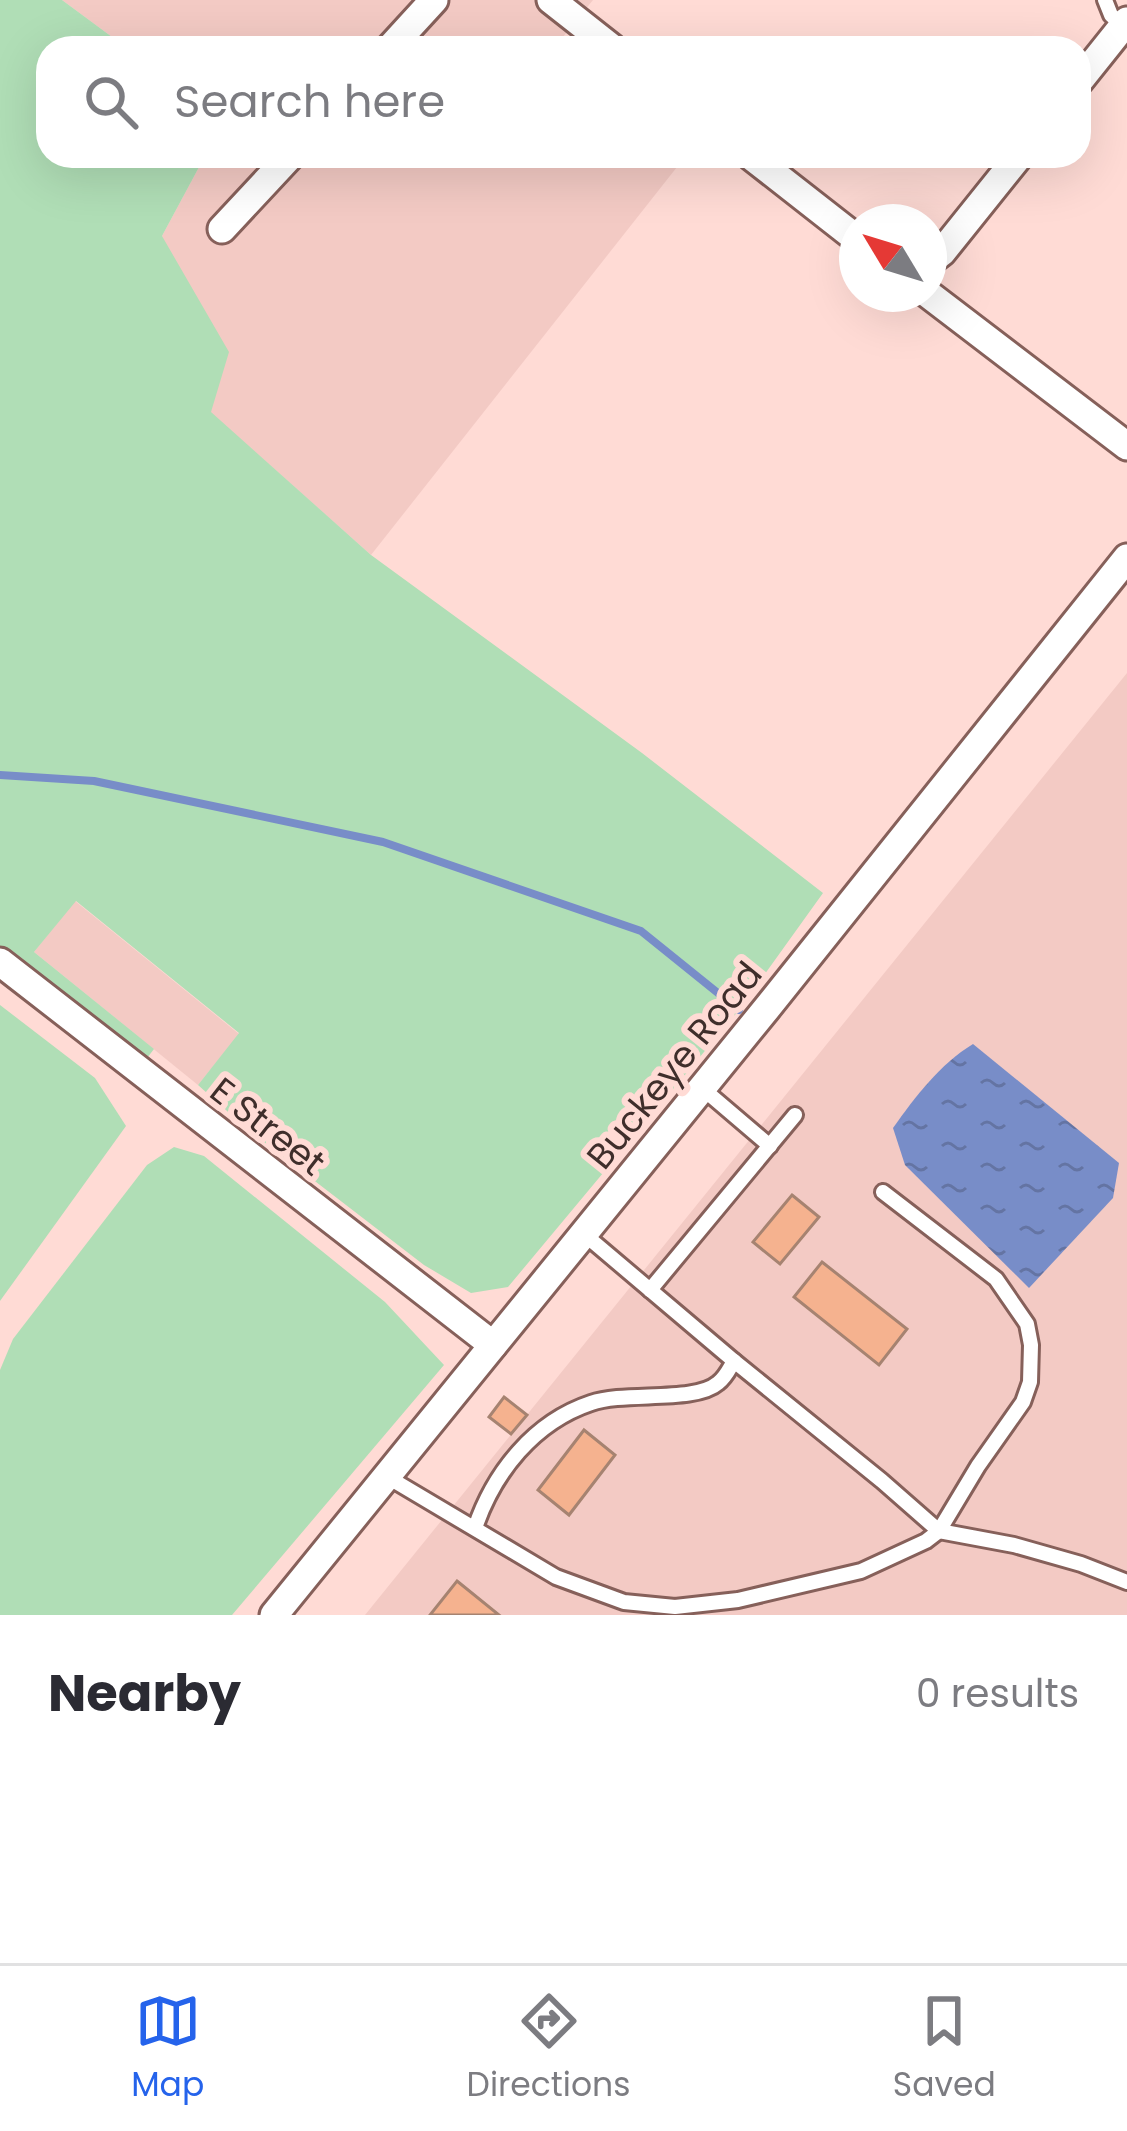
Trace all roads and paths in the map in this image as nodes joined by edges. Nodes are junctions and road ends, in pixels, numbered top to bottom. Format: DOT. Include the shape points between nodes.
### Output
graph roads {
  1 [pos="434,0"];
  2 [pos="551,0"];
  3 [pos="1105,0"];
  4 [pos="1125,24"];
  5 [pos="401,36"];
  6 [pos="597,36"];
  7 [pos="1091,66"];
  8 [pos="279,168"];
  9 [pos="766,168"];
  10 [pos="1009,168"];
  11 [pos="839,225"];
  12 [pos="222,229"];
  13 [pos="947,246"];
  14 [pos="947,309"];
  15 [pos="1127,446"];
  16 [pos="1127,557"];
  17 [pos="0,962"];
  18 [pos="702,1088"];
  19 [pos="795,1114"];
  20 [pos="770,1146"];
  21 [pos="883,1192"];
  22 [pos="584,1234"];
  23 [pos="650,1290"];
  24 [pos="493,1345"];
  25 [pos="734,1360"];
  26 [pos="386,1476"];
  27 [pos="475,1528"];
  28 [pos="939,1531"];
  29 [pos="1127,1582"];
  30 [pos="274,1615"];
  1 -- 5 [label="street"];
  2 -- 6 [label="street"];
  3 -- 4 [label="lane"];
  4 -- 7 [label="street"];
  8 -- 12 [label="street"];
  9 -- 11 [label="street"];
  10 -- 13 [label="street"];
  14 -- 15 [label="street"];
  16 -- 18 [label="street, Buckeye Road"];
  17 -- 24 [label="street, E Street"];
  18 -- 20 [label="lane"];
  18 -- 22 [label="street, Buckeye Road"];
  19 -- 20 [label="lane"];
  20 -- 23 [label="lane"];
  21 -- 28 [label="lane" via="996,1279 1028,1324 1023,1402"];
  22 -- 23 [label="lane"];
  22 -- 24 [label="street, Buckeye Road"];
  23 -- 25 [label="lane"];
  24 -- 26 [label="street, Buckeye Road"];
  25 -- 27 [label="lane" via="709,1390 590,1403 554,1422 503,1469"];
  25 -- 28 [label="lane"];
  26 -- 27 [label="lane"];
  26 -- 30 [label="street, Buckeye Road"];
  27 -- 28 [label="lane" via="556,1576 623,1603 675,1607 861,1571"];
  28 -- 29 [label="lane" via="1014,1545"];
}
